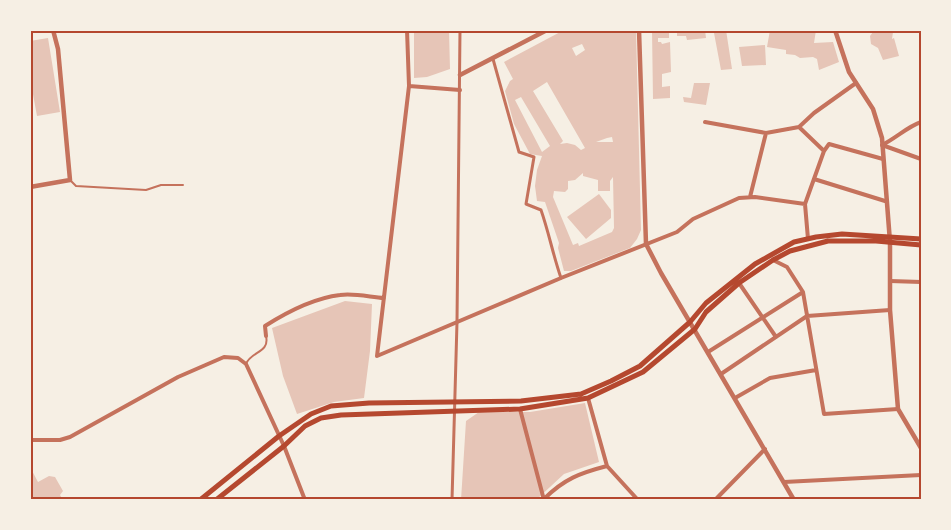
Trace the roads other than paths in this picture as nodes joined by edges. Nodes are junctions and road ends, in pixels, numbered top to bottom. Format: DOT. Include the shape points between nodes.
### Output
graph roads {
  1 [pos="53,30"];
  2 [pos="407,30"];
  3 [pos="460,30"];
  4 [pos="547,30"];
  5 [pos="639,30"];
  6 [pos="835,30"];
  7 [pos="493,59"];
  8 [pos="460,75"];
  9 [pos="856,83"];
  10 [pos="409,86"];
  11 [pos="460,90"];
  12 [pos="705,122"];
  13 [pos="921,122"];
  14 [pos="799,127"];
  15 [pos="766,133"];
  16 [pos="882,145"];
  17 [pos="824,151"];
  18 [pos="883,159"];
  19 [pos="921,159"];
  20 [pos="814,179"];
  21 [pos="70,180"];
  22 [pos="183,185"];
  23 [pos="30,187"];
  24 [pos="750,197"];
  25 [pos="885,201"];
  26 [pos="805,204"];
  27 [pos="808,239"];
  28 [pos="889,239"];
  29 [pos="921,239"];
  30 [pos="646,244"];
  31 [pos="921,245"];
  32 [pos="772,260"];
  33 [pos="561,278"];
  34 [pos="890,281"];
  35 [pos="921,282"];
  36 [pos="739,283"];
  37 [pos="803,292"];
  38 [pos="384,298"];
  39 [pos="890,310"];
  40 [pos="807,316"];
  41 [pos="763,317"];
  42 [pos="457,322"];
  43 [pos="690,322"];
  44 [pos="695,329"];
  45 [pos="266,336"];
  46 [pos="776,337"];
  47 [pos="708,352"];
  48 [pos="246,364"];
  49 [pos="816,370"];
  50 [pos="721,374"];
  51 [pos="588,398"];
  52 [pos="735,398"];
  53 [pos="454,402"];
  54 [pos="520,409"];
  55 [pos="898,409"];
  56 [pos="454,411"];
  57 [pos="279,436"];
  58 [pos="30,440"];
  59 [pos="284,446"];
  60 [pos="921,448"];
  61 [pos="765,449"];
  62 [pos="606,466"];
  63 [pos="921,475"];
  64 [pos="784,482"];
  65 [pos="200,500"];
  66 [pos="216,500"];
  67 [pos="305,500"];
  68 [pos="452,500"];
  69 [pos="544,500"];
  70 [pos="638,500"];
  71 [pos="715,500"];
  72 [pos="794,500"];
  1 -- 21 [label="street"];
  2 -- 10 [label="street"];
  3 -- 8 [label="street"];
  4 -- 7 [label="street"];
  5 -- 30 [label="street"];
  6 -- 9 [label="street"];
  7 -- 8 [label="street"];
  7 -- 33 [label="street" via="519,152 534,157 526,204 540,210"];
  8 -- 11 [label="street"];
  9 -- 14 [label="street"];
  9 -- 16 [label="street" via="873,109"];
  10 -- 11 [label="street"];
  10 -- 38 [label="street"];
  11 -- 42 [label="street"];
  12 -- 15 [label="street"];
  13 -- 16 [label="street"];
  14 -- 15 [label="street"];
  14 -- 17 [label="street"];
  15 -- 24 [label="street"];
  16 -- 18 [label="street"];
  16 -- 19 [label="street"];
  17 -- 18 [label="street" via="829,144"];
  17 -- 20 [label="street"];
  18 -- 25 [label="street"];
  20 -- 25 [label="street"];
  20 -- 26 [label="street"];
  21 -- 22 [label="lane" via="76,186 146,190"];
  21 -- 23 [label="street"];
  24 -- 26 [label="street"];
  24 -- 30 [label="street" via="720,205 677,232"];
  25 -- 28 [label="street"];
  26 -- 27 [label="street"];
  27 -- 28 [label="main road" via="842,234"];
  27 -- 43 [label="main road" via="755,264 706,303"];
  28 -- 29 [label="main road"];
  28 -- 31 [label="main road"];
  28 -- 32 [label="main road" via="828,241"];
  28 -- 34 [label="street"];
  30 -- 33 [label="street"];
  30 -- 43 [label="street"];
  32 -- 36 [label="main road"];
  32 -- 37 [label="street" via="787,267"];
  33 -- 42 [label="street"];
  34 -- 35 [label="street"];
  34 -- 39 [label="street"];
  36 -- 41 [label="street"];
  36 -- 44 [label="main road" via="706,312"];
  37 -- 40 [label="street"];
  37 -- 41 [label="street"];
  38 -- 42 [label="street" via="377,356"];
  38 -- 45 [label="street" via="340,295 320,301 265,326"];
  39 -- 40 [label="street"];
  39 -- 55 [label="street"];
  40 -- 46 [label="street"];
  40 -- 49 [label="street"];
  41 -- 46 [label="street"];
  41 -- 47 [label="street"];
  42 -- 53 [label="street"];
  43 -- 44 [label="street"];
  43 -- 53 [label="main road" via="640,366 581,394 522,401"];
  44 -- 47 [label="street"];
  44 -- 51 [label="main road" via="643,372"];
  45 -- 48 [label="lane" via="266,346"];
  46 -- 50 [label="street"];
  47 -- 50 [label="street"];
  48 -- 57 [label="street"];
  48 -- 58 [label="street" via="238,358 224,357 177,377 70,437"];
  49 -- 52 [label="street" via="770,378"];
  49 -- 55 [label="street" via="824,414"];
  50 -- 52 [label="street"];
  51 -- 54 [label="main road"];
  51 -- 62 [label="street"];
  52 -- 61 [label="street"];
  53 -- 56 [label="street"];
  53 -- 57 [label="main road" via="331,406"];
  54 -- 56 [label="main road"];
  54 -- 69 [label="street"];
  55 -- 60 [label="street"];
  56 -- 59 [label="main road" via="321,418 305,426"];
  56 -- 68 [label="street"];
  57 -- 59 [label="street"];
  57 -- 65 [label="main road"];
  59 -- 66 [label="main road"];
  59 -- 67 [label="street"];
  61 -- 64 [label="street"];
  61 -- 71 [label="street"];
  62 -- 69 [label="street" via="581,472 557,486"];
  62 -- 70 [label="street"];
  63 -- 64 [label="street"];
  64 -- 72 [label="street"];
}
